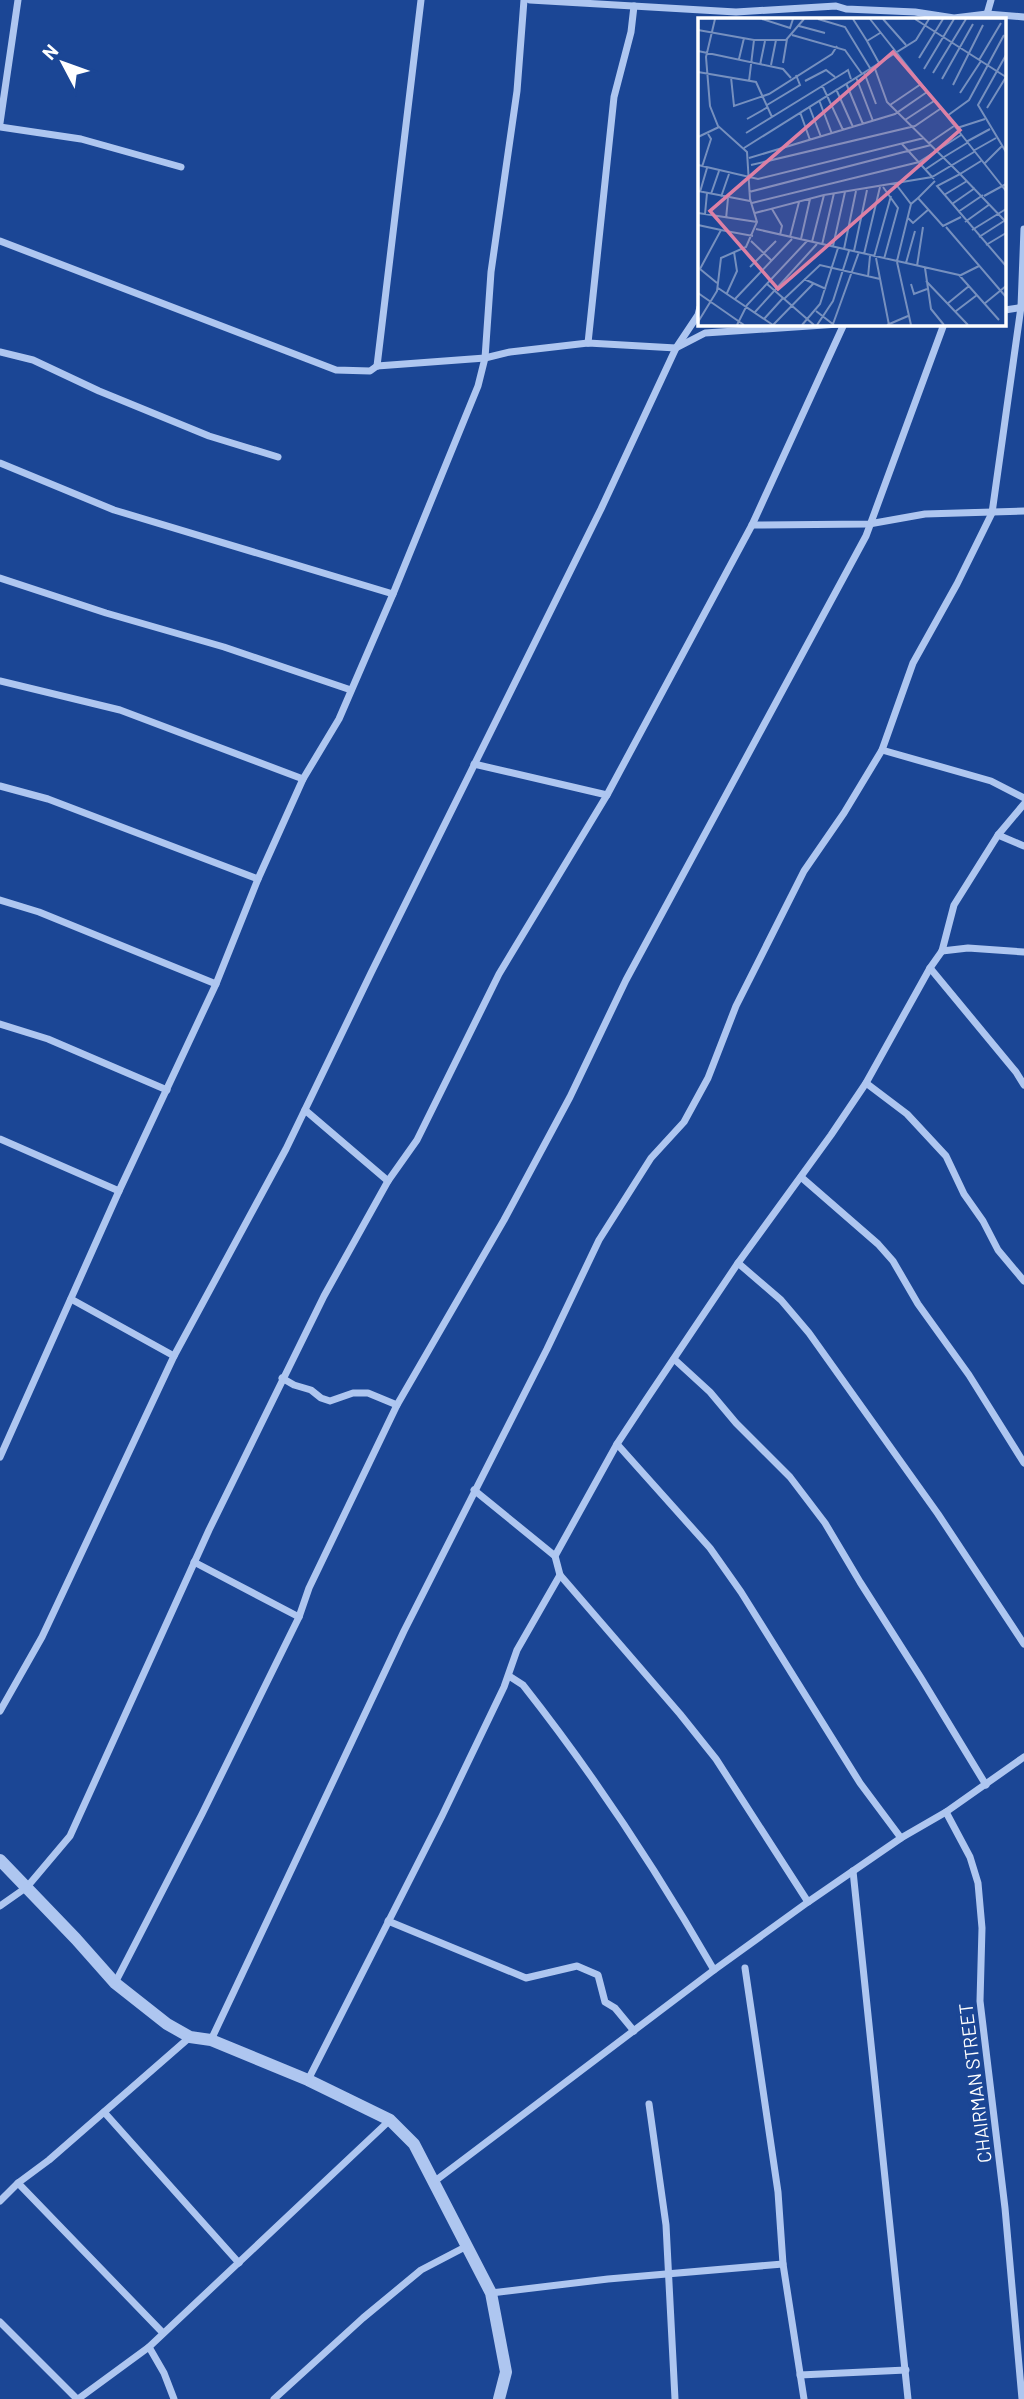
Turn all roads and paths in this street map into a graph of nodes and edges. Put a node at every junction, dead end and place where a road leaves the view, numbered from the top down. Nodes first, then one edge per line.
1 (18, 0) edge
2 (422, 0) edge
3 (524, 0) edge
4 (530, 0) edge
5 (991, 0) edge
6 (837, 3) edge
7 (634, 6) junction
8 (987, 14) junction
9 (736, 15) edge
10 (1024, 17) edge
11 (954, 18) edge
12 (0, 125) edge
13 (181, 167) dead end
14 (1024, 229) edge
15 (0, 241) edge
16 (1022, 307) edge
17 (698, 315) edge
18 (811, 326) edge
19 (840, 326) edge
20 (943, 326) edge
21 (588, 343) junction
22 (676, 348) junction
23 (0, 352) edge
24 (485, 358) junction
25 (377, 366) junction
26 (278, 457) dead end
27 (0, 463) edge
28 (1024, 511) edge
29 (992, 513) junction
30 (752, 524) junction
31 (869, 524) junction
32 (0, 578) edge
33 (393, 594) junction
34 (0, 681) edge
35 (351, 690) junction
36 (882, 750) junction
37 (474, 764) junction
38 (303, 779) junction
39 (0, 786) edge
40 (607, 795) junction
41 (1024, 798) edge
42 (1024, 804) edge
43 (998, 835) junction
44 (1024, 846) edge
45 (258, 879) junction
46 (0, 900) edge
47 (942, 951) junction
48 (1024, 952) edge
49 (930, 968) junction
50 (216, 984) junction
51 (0, 1024) edge
52 (866, 1083) junction
53 (1024, 1085) edge
54 (167, 1090) junction
55 (305, 1110) junction
56 (0, 1139) edge
57 (801, 1177) junction
58 (388, 1181) junction
59 (119, 1191) junction
60 (738, 1263) junction
61 (1024, 1281) edge
62 (71, 1299) junction
63 (174, 1356) junction
64 (674, 1359) junction
65 (282, 1378) junction
66 (397, 1405) junction
67 (617, 1444) junction
68 (0, 1457) edge
69 (1024, 1463) edge
70 (474, 1490) junction
71 (555, 1556) junction
72 (194, 1562) junction
73 (560, 1575) junction
74 (299, 1617) junction
75 (1024, 1644) edge
76 (509, 1676) junction
77 (0, 1711) edge
78 (1024, 1757) edge
79 (986, 1785) junction
80 (946, 1812) junction
81 (901, 1838) junction
82 (0, 1860) edge
83 (853, 1871) junction
84 (27, 1887) junction
85 (808, 1902) junction
86 (0, 1906) edge
87 (387, 1921) junction
88 (745, 1968) dead end
89 (714, 1970) junction
90 (115, 1983) junction
91 (634, 2031) junction
92 (190, 2037) junction
93 (211, 2040) junction
94 (308, 2080) junction
95 (649, 2104) dead end
96 (104, 2112) junction
97 (390, 2120) junction
98 (435, 2181) junction
99 (18, 2183) junction
100 (0, 2202) edge
101 (468, 2245) junction
102 (239, 2263) junction
103 (783, 2264) junction
104 (670, 2274) junction
105 (491, 2293) junction
106 (0, 2322) edge
107 (163, 2333) junction
108 (149, 2347) junction
109 (906, 2370) junction
110 (800, 2375) junction
111 (77, 2399) edge
112 (174, 2399) edge
113 (274, 2399) edge
114 (499, 2399) edge
115 (675, 2399) edge
116 (804, 2399) edge
117 (908, 2399) edge
118 (1022, 2399) edge

1 - 12 street
2 - 25 street
3 - 24 street
4 - 7 street
5 - 8 street
6 - 9 street
6 - 11 street
7 - 9 street
7 - 21 street
8 - 10 street
8 - 11 street
12 - 13 street
14 - 16 street
15 - 25 street
16 - 29 street
17 - 22 street
18 - 22 street
19 - 30 street
20 - 31 street
21 - 22 street
21 - 24 street
22 - 37 street
23 - 26 street
24 - 25 street
24 - 33 street
27 - 33 street
28 - 29 street
29 - 31 street
29 - 36 street
30 - 31 street
30 - 40 street
31 - 66 street
32 - 35 street
33 - 35 street
34 - 38 street
35 - 38 street
36 - 41 street
36 - 70 street
37 - 40 street
37 - 55 street
38 - 45 street
39 - 45 street
40 - 58 street
42 - 43 street
43 - 44 street
43 - 47 street
45 - 50 street
46 - 50 street
47 - 48 street
47 - 49 street
49 - 52 street
49 - 53 street
50 - 54 street
51 - 54 street
52 - 57 street
52 - 61 street
54 - 59 street
55 - 58 street
55 - 63 street
56 - 59 street
57 - 60 street
57 - 69 street
58 - 65 street
59 - 62 street
60 - 64 street
60 - 75 street
62 - 63 street
62 - 68 street
63 - 77 street
64 - 67 street
64 - 79 street
65 - 66 street
65 - 72 street
66 - 74 street
67 - 71 street
67 - 81 street
70 - 71 street
70 - 93 street
71 - 73 street
72 - 74 street
72 - 84 street
73 - 76 street
73 - 85 street
74 - 90 street
76 - 87 street
76 - 89 street
78 - 79 street
79 - 80 street
80 - 81 street
80 - 118 street, CHAIRMAN STREET
81 - 83 street
82 - 84 street
83 - 85 street
83 - 109 street
84 - 86 street
84 - 90 street
85 - 89 street
87 - 91 street
87 - 94 street
88 - 103 street
89 - 91 street
90 - 92 street
91 - 98 street
92 - 93 street
92 - 96 street
93 - 94 street
94 - 97 street
95 - 104 street
96 - 99 street
96 - 102 street
97 - 98 street
97 - 102 street
98 - 101 street
99 - 100 street
99 - 107 street
101 - 105 street
101 - 113 street
102 - 107 street
103 - 104 street
103 - 110 street
104 - 105 street
104 - 115 street
105 - 114 street
106 - 111 street
107 - 108 street
108 - 111 street
108 - 112 street
109 - 110 street
109 - 117 street
110 - 116 street

